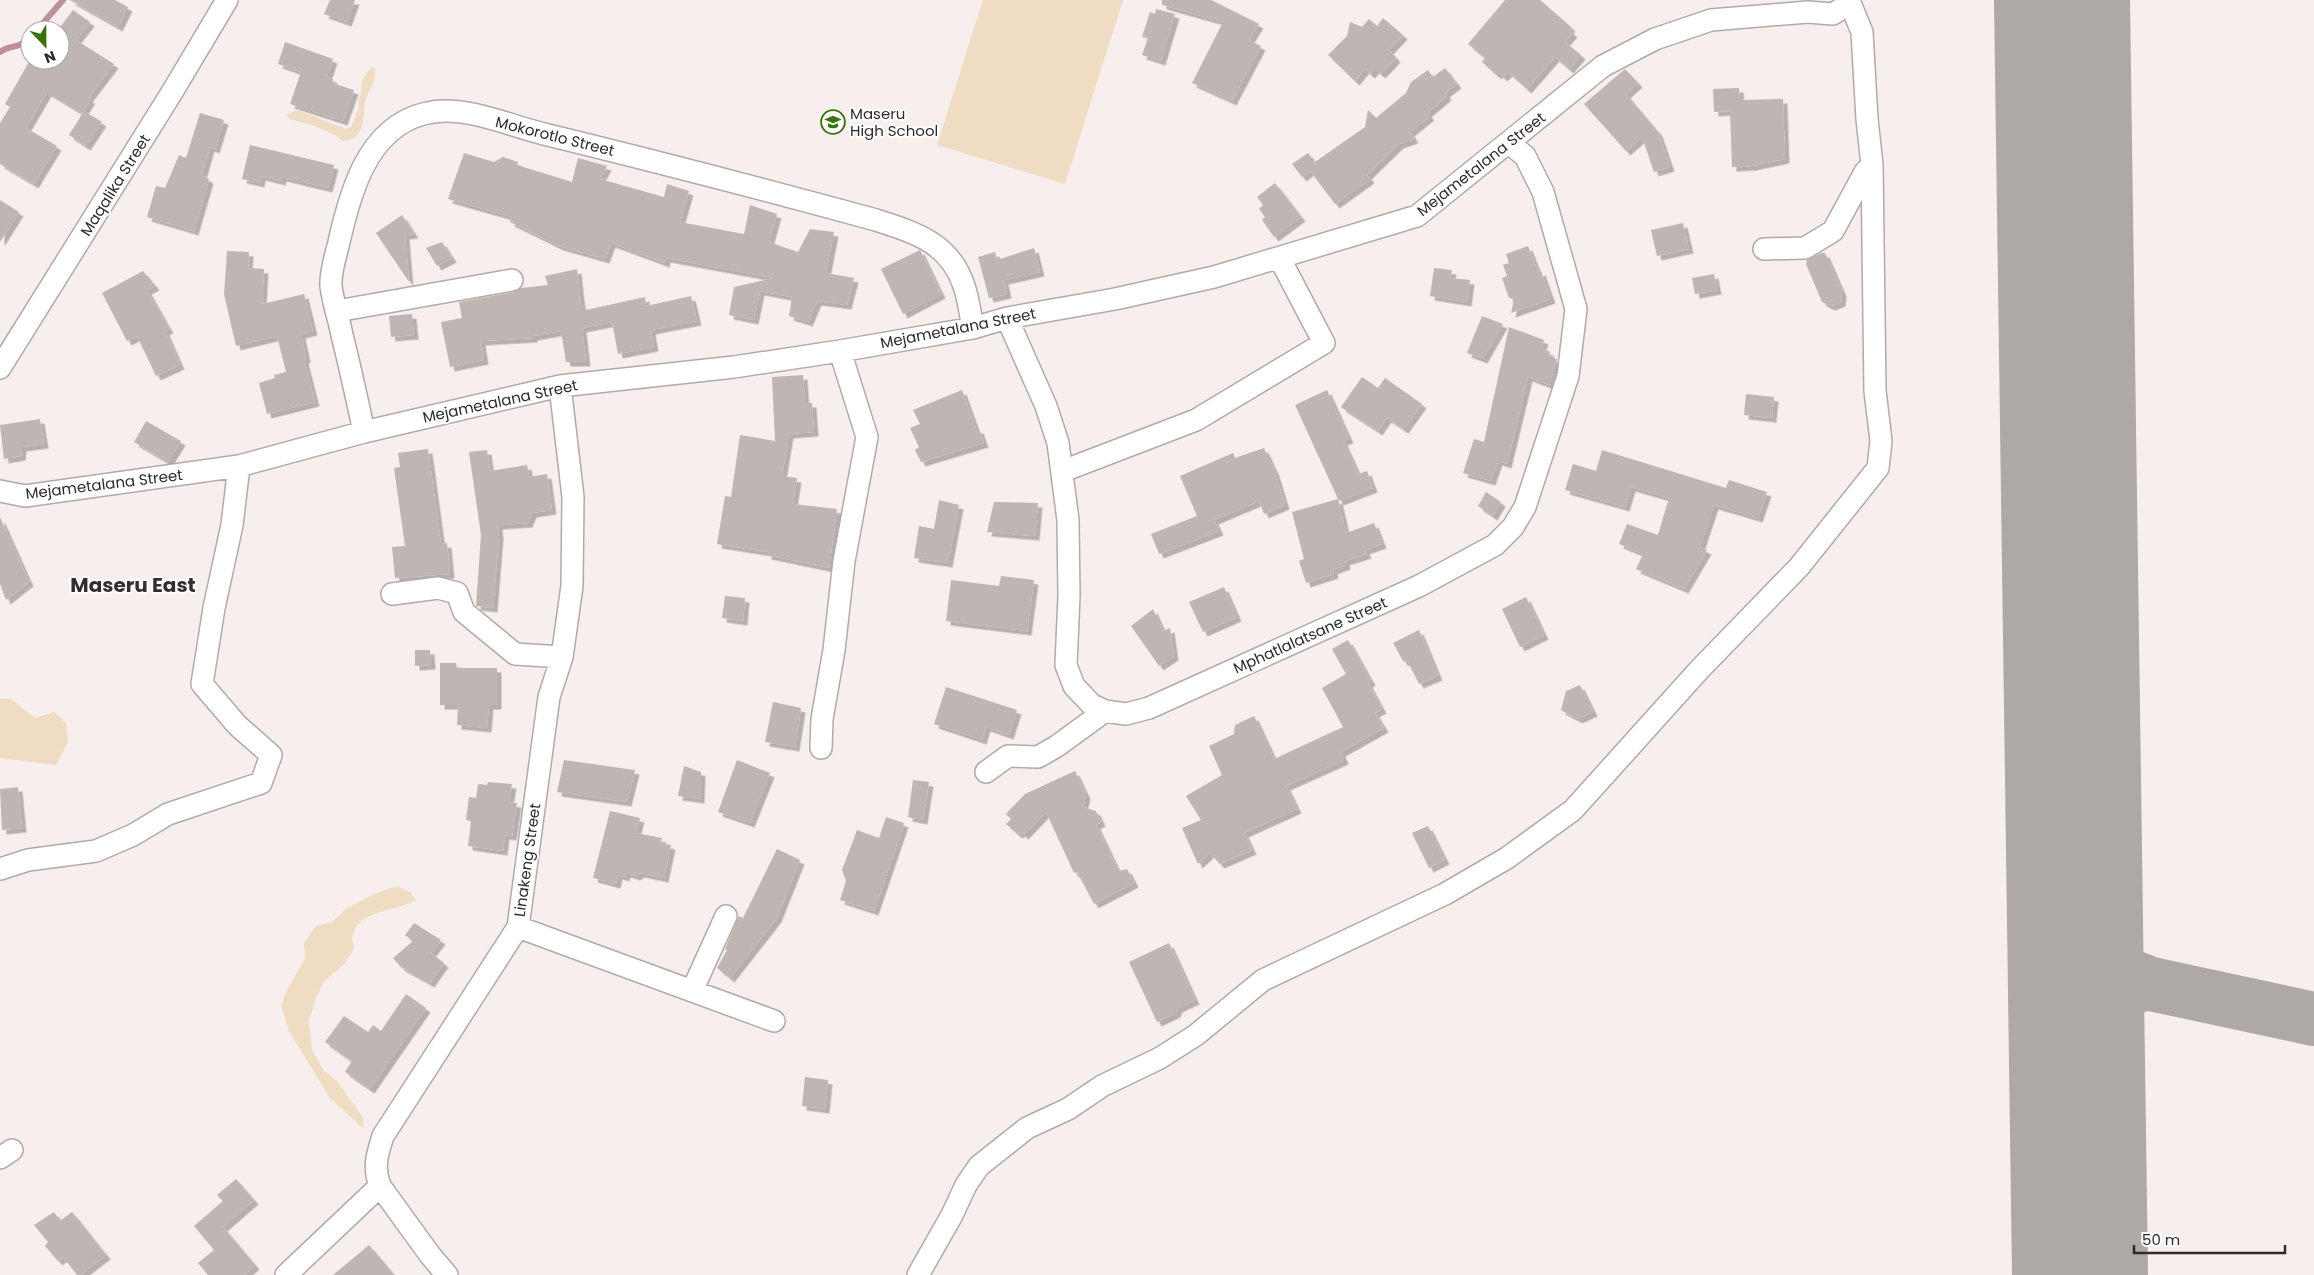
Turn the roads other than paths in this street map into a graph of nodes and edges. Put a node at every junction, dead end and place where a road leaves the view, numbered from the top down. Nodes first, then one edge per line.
1 (227, 0) edge
2 (1850, 2) edge
3 (1508, 143) junction
4 (1872, 165) junction
5 (1764, 249) dead end
6 (1280, 259) junction
7 (512, 280) dead end
8 (337, 311) junction
9 (1007, 318) junction
10 (973, 328) junction
11 (840, 351) junction
12 (0, 368) edge
13 (560, 386) junction
14 (364, 432) junction
15 (239, 466) junction
16 (1062, 471) junction
17 (0, 491) edge
18 (392, 594) dead end
19 (562, 657) junction
20 (1106, 711) junction
21 (821, 748) dead end
22 (986, 772) dead end
23 (0, 869) edge
24 (726, 916) dead end
25 (518, 926) junction
26 (692, 991) junction
27 (774, 1021) dead end
28 (380, 1186) junction
29 (286, 1275) edge
30 (447, 1275) edge
31 (918, 1275) edge

1 - 12 street, Maqalika Street
2 - 3 street, Mejametalana Street
2 - 4 street
3 - 6 street, Mejametalana Street
3 - 20 street, Mphatlalatsane Street
4 - 5 street
4 - 31 street
6 - 9 street, Mejametalana Street
6 - 16 street
7 - 8 street
8 - 10 street, Mokorotlo Street
8 - 14 street, Mokorotlo Street
9 - 10 street, Mejametalana Street
9 - 16 street, Mphatlalatsane Street
10 - 11 street, Mejametalana Street
11 - 13 street, Mejametalana Street
11 - 21 street
13 - 14 street, Mejametalana Street
13 - 19 street, Linakeng Street
14 - 15 street, Mejametalana Street
15 - 17 street, Mejametalana Street
15 - 23 street
16 - 20 street, Mphatlalatsane Street
18 - 19 street
19 - 25 street, Linakeng Street
20 - 22 street
24 - 26 street
25 - 26 street
25 - 28 street, Linakeng Street
26 - 27 street
28 - 29 street
28 - 30 street, Linakeng Street

